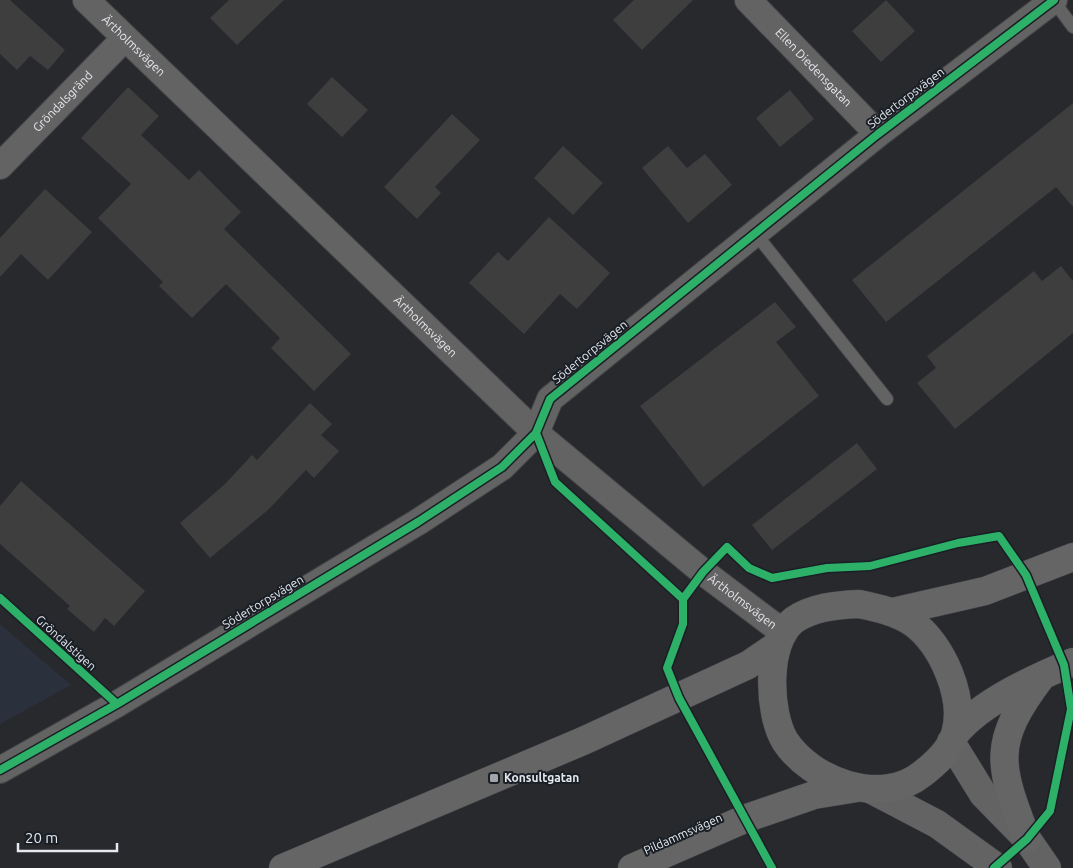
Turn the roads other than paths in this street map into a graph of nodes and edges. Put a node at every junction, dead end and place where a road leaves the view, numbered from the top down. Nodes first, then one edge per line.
1 (86, 0) edge
2 (748, 0) edge
3 (1054, 0) edge
4 (1073, 27) edge
5 (125, 38) junction
6 (878, 134) junction
7 (0, 166) edge
8 (755, 233) junction
9 (887, 400) dead end
10 (536, 433) junction
11 (1073, 557) edge
12 (892, 612) junction
13 (780, 639) junction
14 (1073, 662) edge
15 (1042, 676) junction
16 (953, 738) junction
17 (0, 770) edge
18 (865, 789) junction
19 (1027, 839) junction
20 (283, 868) edge
21 (632, 868) edge
22 (998, 868) edge
23 (1047, 868) edge

1 - 5 street, Ärtholmsvägen
2 - 6 street, Ellen Diedensgatan
3 - 4 lane
3 - 6 street, Södertorpsvägen
5 - 7 street, Gröndalsgränd
5 - 10 street, Ärtholmsvägen
6 - 8 street, Södertorpsvägen
8 - 9 lane
8 - 10 street, Södertorpsvägen
10 - 13 street, Ärtholmsvägen
10 - 17 street, Södertorpsvägen
11 - 12 main road
12 - 13 main road, Ärtholmsvägen
12 - 16 main road, Ärtholmsvägen
13 - 18 main road, Ärtholmsvägen
13 - 20 main road
14 - 15 main road
15 - 16 main road
15 - 19 main road
16 - 18 main road
16 - 19 street
18 - 21 main road, Pildammsvägen
18 - 22 street, Ärtholmsvägen
19 - 23 street

